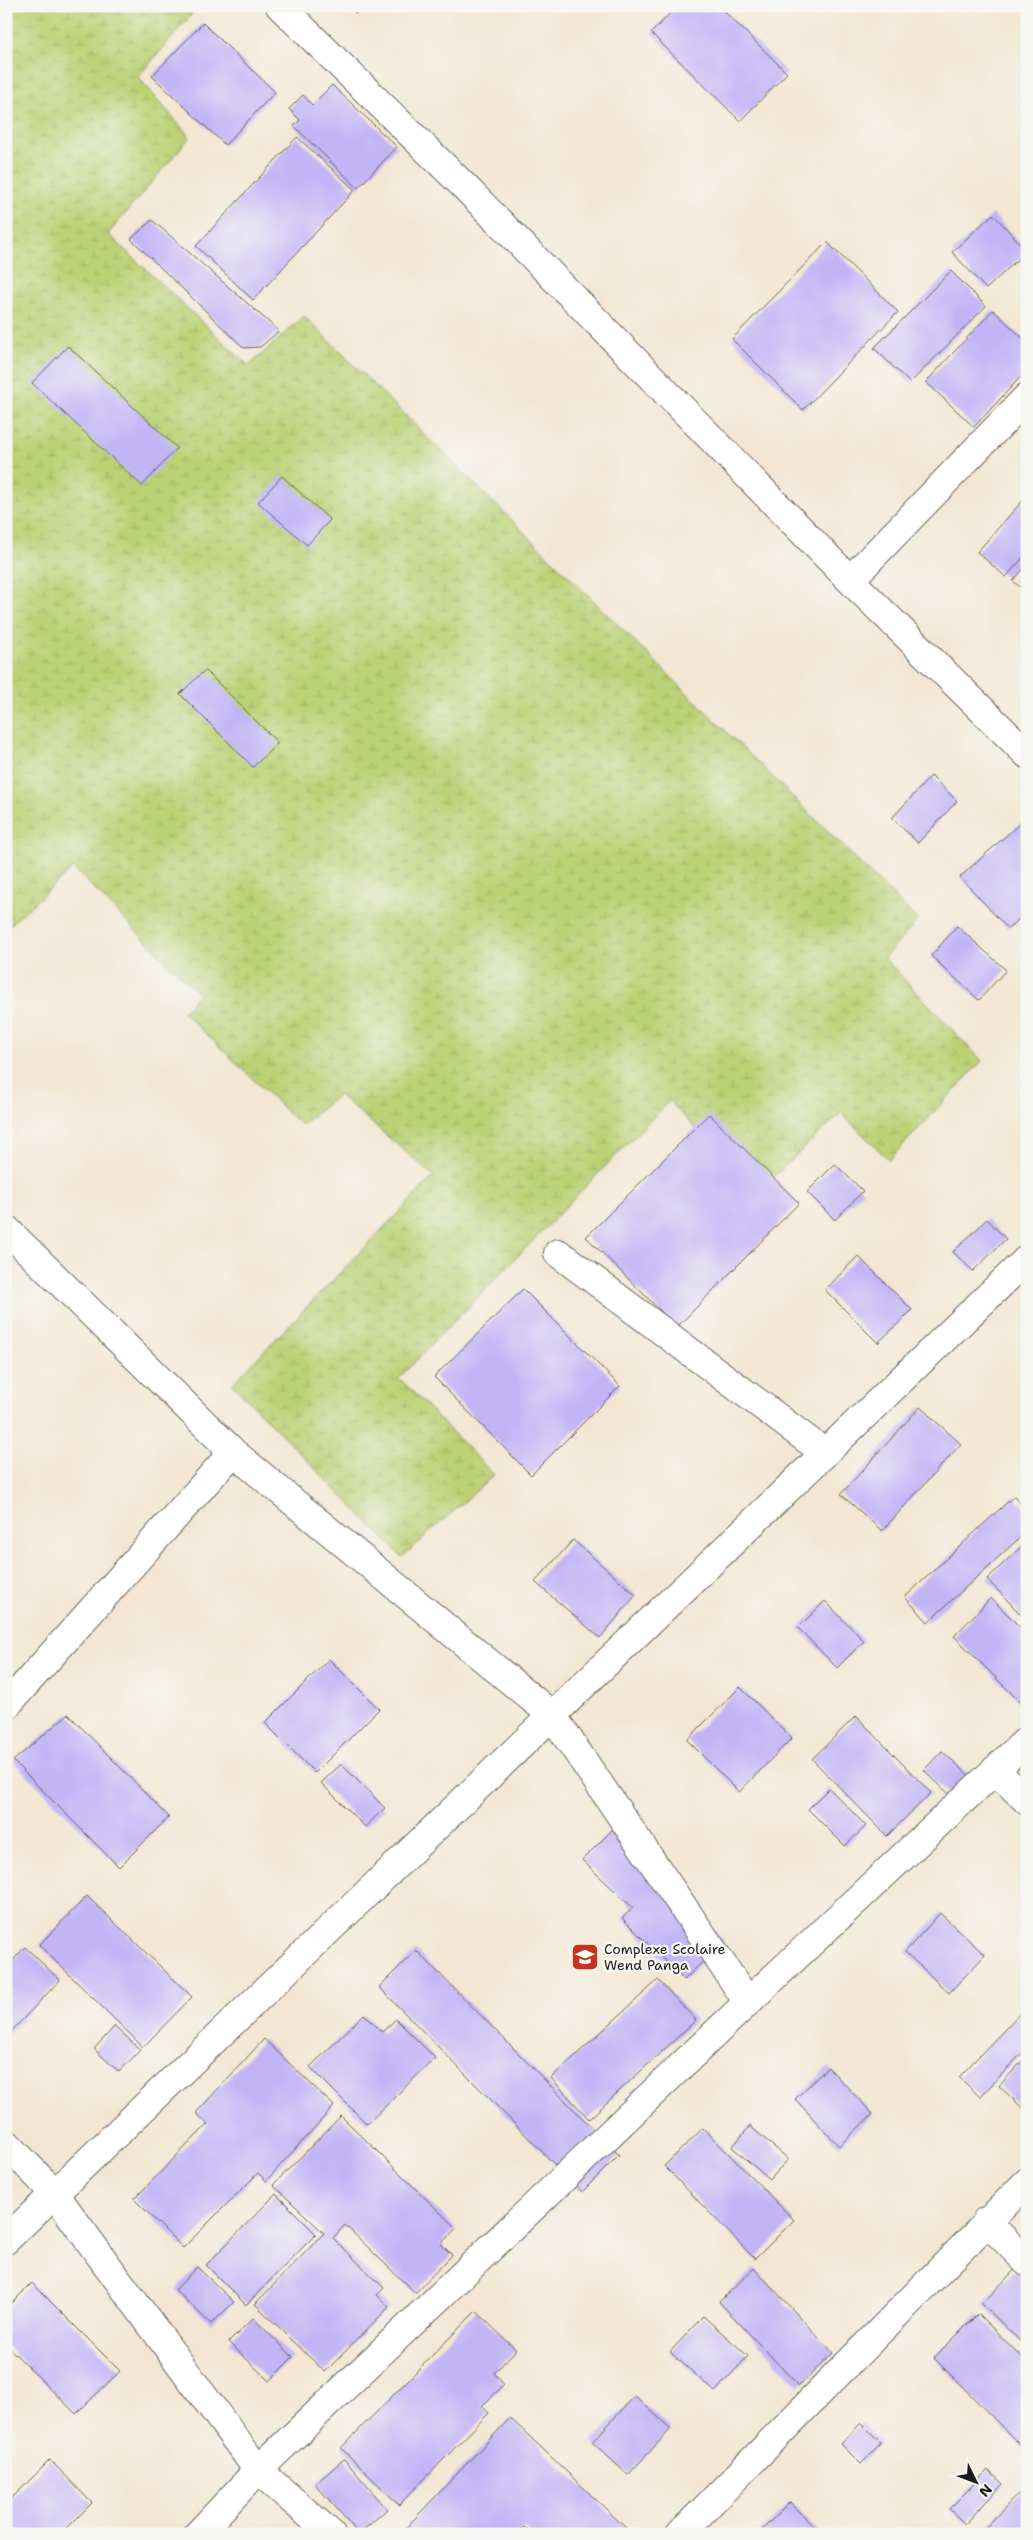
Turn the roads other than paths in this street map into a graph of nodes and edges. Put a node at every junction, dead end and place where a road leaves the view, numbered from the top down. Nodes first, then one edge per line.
1 (280, 6) edge
2 (1027, 397) edge
3 (850, 580) junction
4 (1027, 754) edge
5 (6, 1229) edge
6 (558, 1252) dead end
7 (1027, 1259) edge
8 (233, 1452) junction
9 (825, 1453) junction
10 (6, 1706) edge
11 (552, 1715) junction
12 (1027, 1740) edge
13 (996, 1770) junction
14 (1027, 1801) edge
15 (748, 2002) junction
16 (6, 2143) edge
17 (1027, 2182) edge
18 (54, 2194) junction
19 (986, 2221) junction
20 (6, 2240) edge
21 (1027, 2262) edge
22 (258, 2470) junction
23 (198, 2534) edge
24 (331, 2534) edge
25 (680, 2534) edge

1 - 3 street
2 - 3 street
3 - 4 street
5 - 8 street
6 - 9 street
7 - 9 street
8 - 10 street
8 - 11 street
9 - 11 street
11 - 15 street
11 - 18 street
12 - 13 street
13 - 14 street
13 - 15 street
15 - 22 street
16 - 18 street
17 - 19 street
18 - 20 street
18 - 22 street
19 - 21 street
19 - 25 street
22 - 23 street
22 - 24 street

